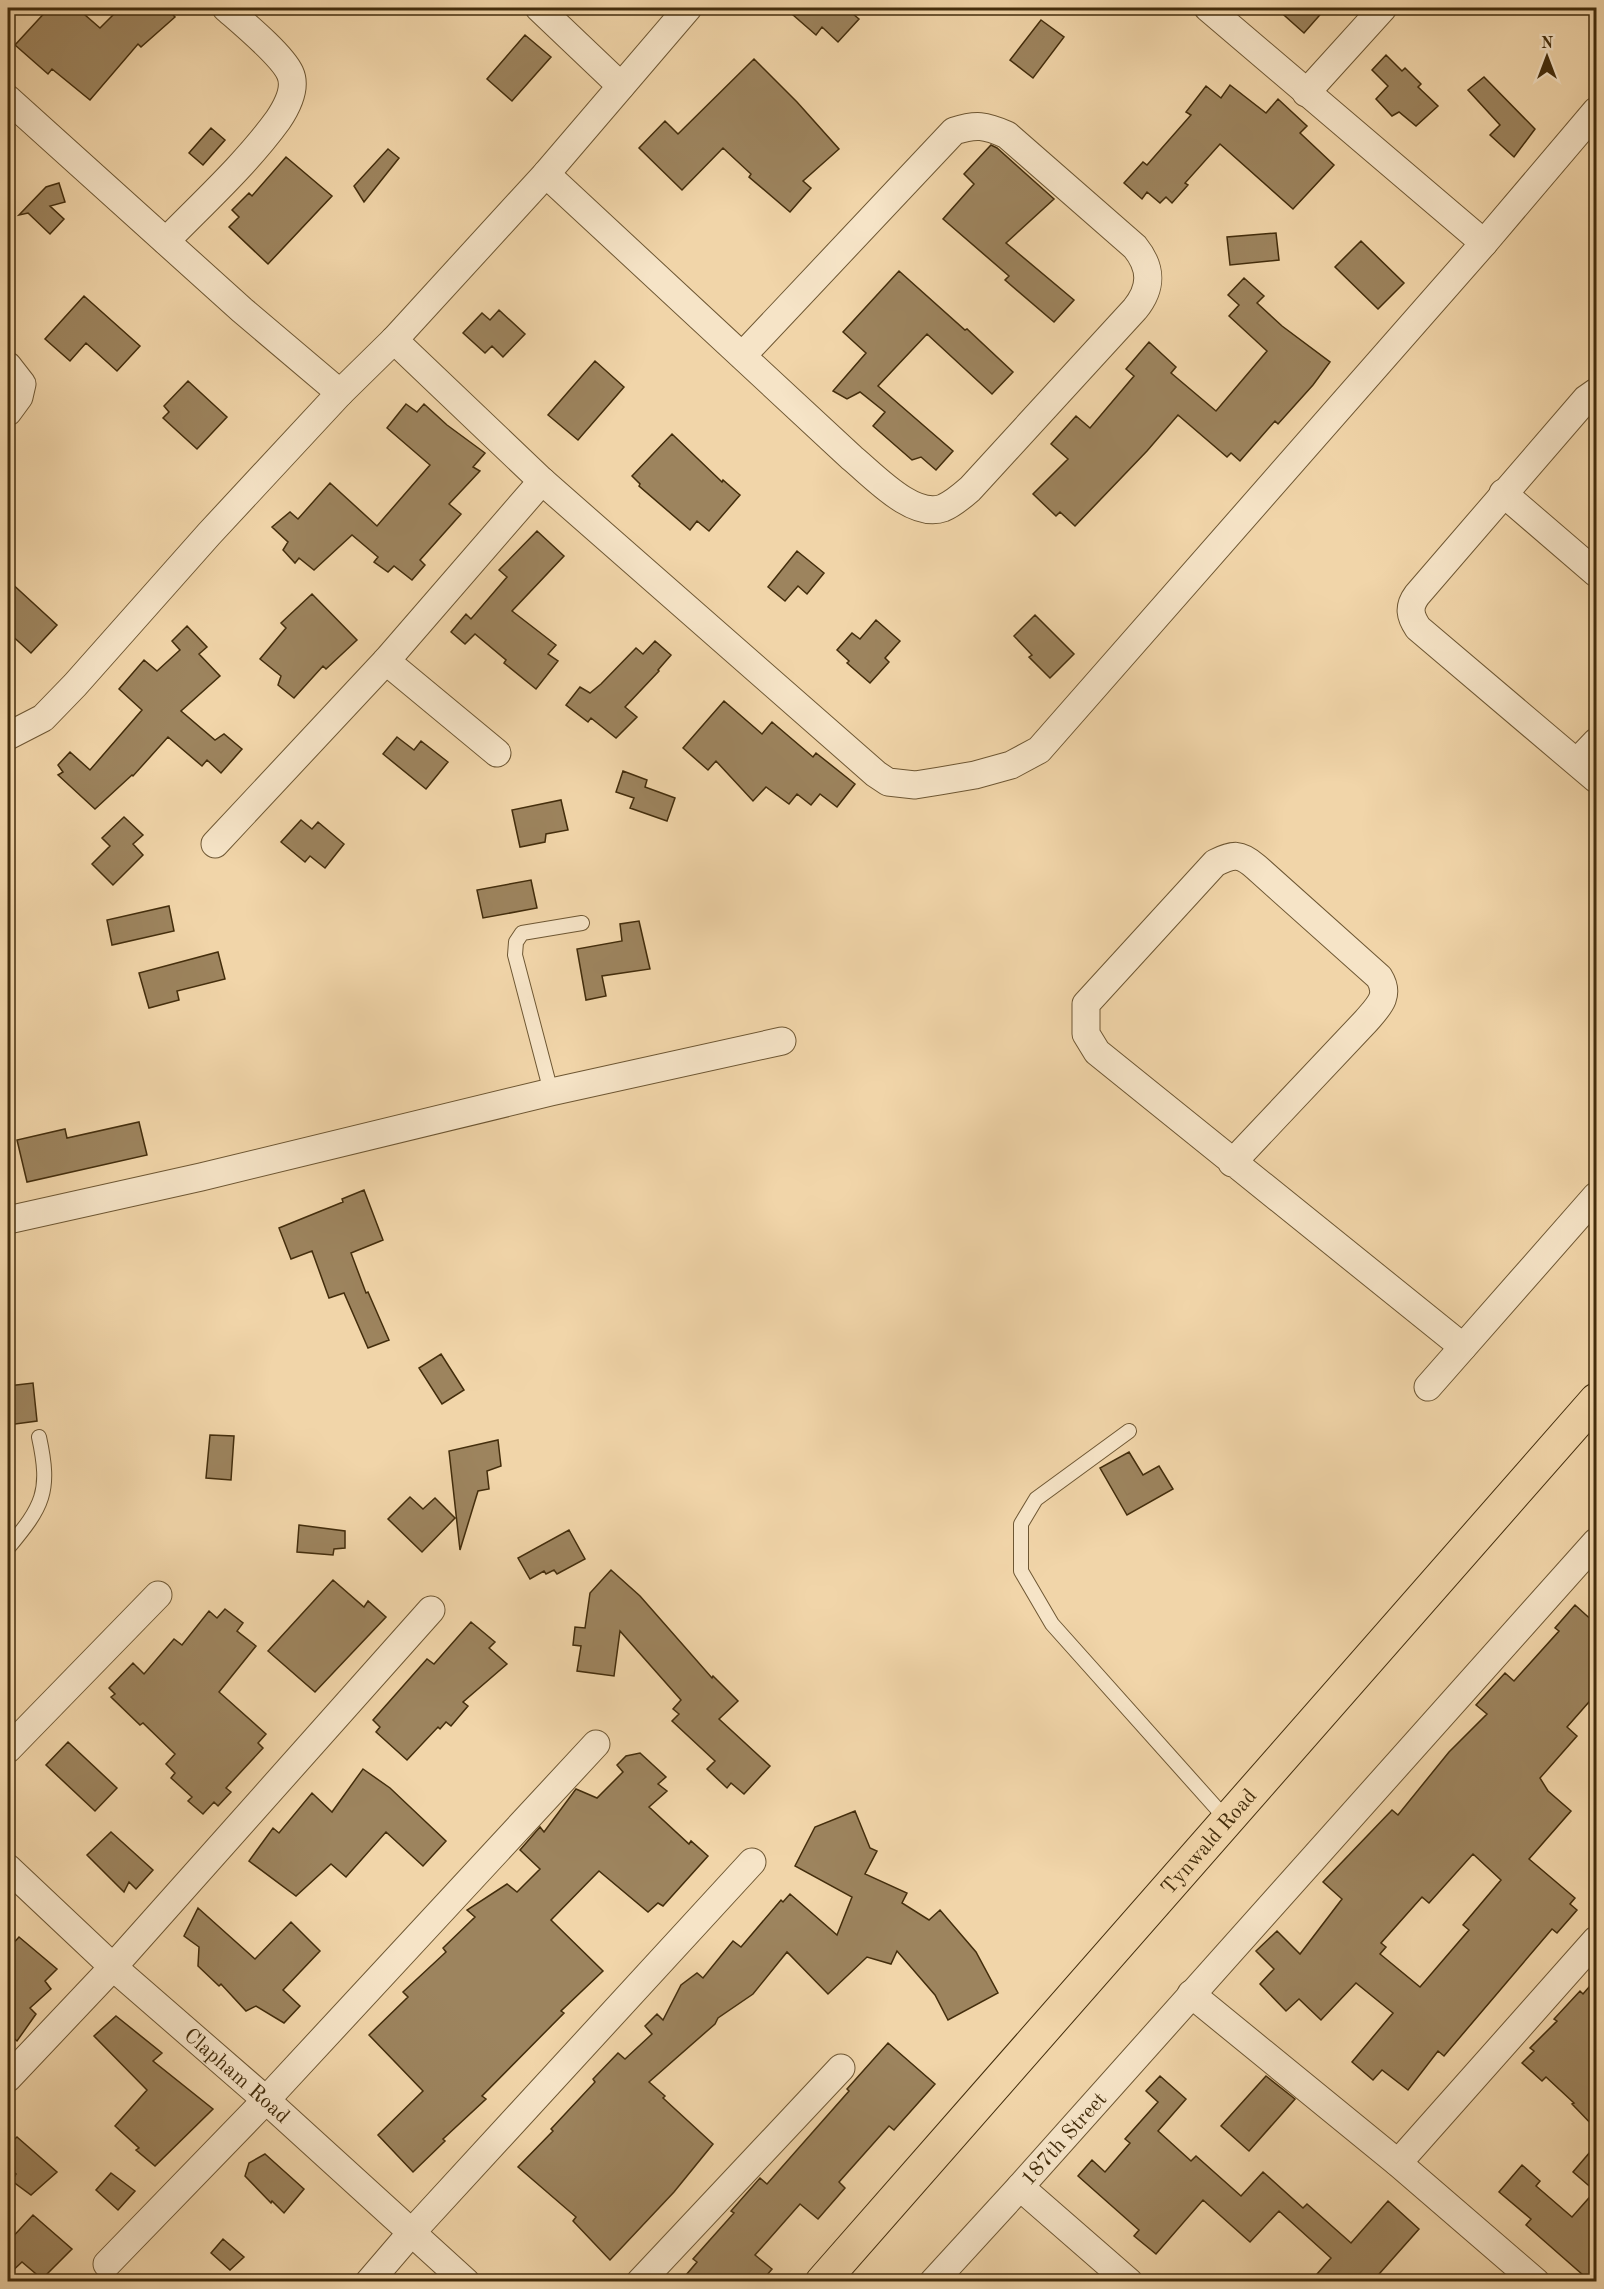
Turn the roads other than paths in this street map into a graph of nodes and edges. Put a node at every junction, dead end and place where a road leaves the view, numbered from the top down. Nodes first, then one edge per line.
1 (226, 8) edge
2 (538, 8) edge
3 (688, 8) edge
4 (1208, 8) edge
5 (1383, 8) edge
6 (621, 86) junction
7 (1305, 93) junction
8 (8, 99) edge
9 (1596, 111) edge
10 (546, 174) junction
11 (166, 242) junction
12 (1484, 243) junction
13 (394, 340) junction
14 (741, 356) junction
15 (8, 366) edge
16 (1596, 392) edge
17 (340, 393) junction
18 (8, 412) edge
19 (542, 481) junction
20 (1503, 492) junction
21 (1596, 573) edge
22 (387, 661) junction
23 (8, 736) edge
24 (1596, 742) edge
25 (497, 753) dead end
26 (1587, 771) edge
27 (215, 844) dead end
28 (582, 922) dead end
29 (782, 1041) dead end
30 (551, 1092) junction
31 (1232, 1162) junction
32 (1596, 1196) edge
33 (8, 1216) edge
34 (1462, 1347) junction
35 (1428, 1387) dead end
36 (1596, 1400) edge
37 (1129, 1431) dead end
38 (39, 1437) dead end
39 (1596, 1542) edge
40 (8, 1548) edge
41 (158, 1595) dead end
42 (431, 1610) dead end
43 (596, 1744) dead end
44 (8, 1749) edge
45 (1228, 1821) junction
46 (752, 1862) dead end
47 (8, 1869) edge
48 (1596, 1940) edge
49 (113, 1967) junction
50 (1191, 1994) junction
51 (841, 2068) dead end
52 (8, 2078) edge
53 (266, 2100) junction
54 (1398, 2163) junction
55 (1020, 2187) junction
56 (411, 2233) junction
57 (107, 2264) dead end
58 (369, 2282) edge
59 (466, 2282) edge
60 (640, 2282) edge
61 (822, 2282) edge
62 (933, 2282) edge
63 (1129, 2282) edge
64 (1536, 2282) edge

1 - 11 street
2 - 6 street
3 - 6 street
4 - 7 street
5 - 7 street
6 - 10 street
7 - 12 street
8 - 11 street
9 - 12 street
10 - 13 street
10 - 14 street
11 - 17 street
12 - 19 street
13 - 17 street
13 - 19 street
14 - 14 street
15 - 18 street
16 - 20 street
17 - 23 street
19 - 22 street
20 - 21 street
20 - 26 street
22 - 25 street
22 - 27 street
24 - 26 street
28 - 30 lane
29 - 30 street
30 - 33 street
31 - 31 street
31 - 34 street
32 - 34 street
34 - 35 street
36 - 45 main road, Tynwald Road
37 - 45 lane
38 - 40 lane
39 - 50 street, 187th Street
41 - 44 street
42 - 49 street
43 - 53 street
45 - 61 main road, Tynwald Road
46 - 56 street
47 - 49 street, Clapham Road
48 - 54 street
49 - 52 street
49 - 53 street, Clapham Road
50 - 54 street
50 - 55 street, 187th Street
51 - 60 street
53 - 56 street, Clapham Road
53 - 57 street
54 - 64 street
55 - 62 street, 187th Street
55 - 63 street
56 - 58 street
56 - 59 street, Clapham Road

